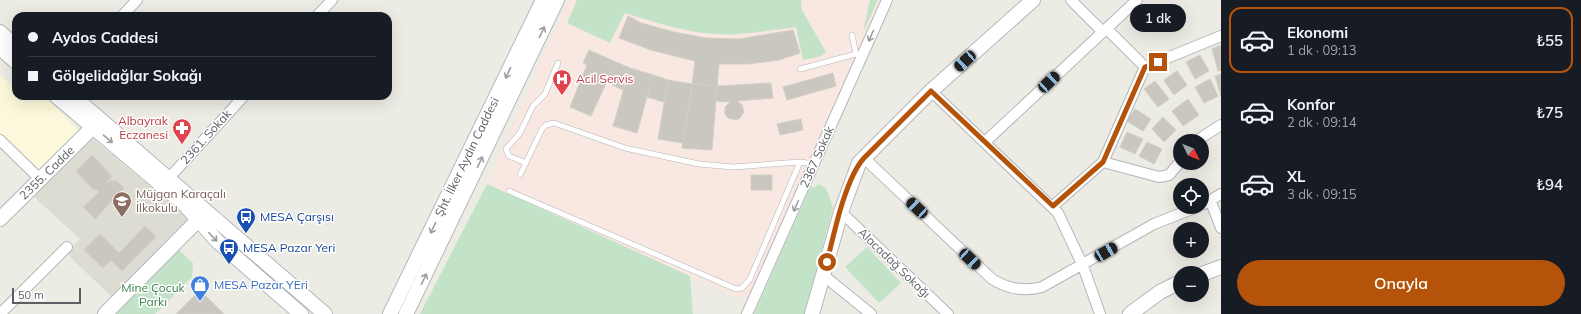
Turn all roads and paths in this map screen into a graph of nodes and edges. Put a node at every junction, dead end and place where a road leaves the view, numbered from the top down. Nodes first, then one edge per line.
1 (137, 0) edge
2 (332, 0) edge
3 (543, 0) edge
4 (557, 0) edge
5 (887, 0) edge
6 (1033, 0) edge
7 (1071, 0) edge
8 (1137, 0) edge
9 (126, 12) edge
10 (321, 12) edge
11 (1105, 31) junction
12 (0, 32) edge
13 (852, 35) dead end
14 (1221, 36) edge
15 (12, 43) edge
16 (0, 48) edge
17 (525, 51) junction
18 (859, 54) junction
19 (12, 58) edge
20 (558, 64) dead end
21 (1145, 67) junction
22 (800, 69) dead end
23 (931, 91) junction
24 (61, 100) edge
25 (78, 100) edge
26 (240, 100) edge
27 (1221, 125) edge
28 (93, 127) junction
29 (1207, 134) edge
30 (0, 140) edge
31 (985, 142) junction
32 (864, 158) junction
33 (800, 162) junction
34 (1103, 162) junction
35 (526, 163) junction
36 (814, 164) junction
37 (1173, 170) edge
38 (520, 175) dead end
39 (169, 178) junction
40 (40, 180) junction
41 (509, 191) dead end
42 (1221, 194) edge
43 (1209, 201) edge
44 (1053, 206) junction
45 (1209, 208) edge
46 (840, 212) junction
47 (1180, 214) edge
48 (0, 219) edge
49 (199, 219) junction
50 (1221, 228) edge
51 (67, 247) dead end
52 (1082, 266) junction
53 (1221, 267) edge
54 (1209, 271) edge
55 (823, 275) junction
56 (1173, 286) edge
57 (308, 298) junction
58 (297, 313) edge
59 (390, 313) edge
60 (0, 314) edge
61 (105, 314) edge
62 (325, 314) edge
63 (406, 314) edge
64 (748, 314) edge
65 (812, 314) edge
66 (871, 314) edge
67 (948, 314) edge
68 (1100, 314) edge
69 (1130, 314) edge

1 - 9 street
2 - 10 street
3 - 17 main road, Şht. İlker Aydın Caddesi
17 -> 4 main road, Şht. İlker Aydın Caddesi
5 -> 18 street, 2367 Sokak
6 - 23 main road
7 - 11 street
8 - 11 street
11 - 21 street
11 - 31 street
12 - 15 main road
13 - 18 lane
14 - 21 street
16 - 19 main road
17 -> 59 main road, Şht. İlker Aydın Caddesi
63 -> 17 main road, Şht. İlker Aydın Caddesi
18 - 22 lane
18 - 36 street, 2367 Sokak
20 - 35 lane
21 - 34 street
23 - 31 street
23 - 32 main road
24 - 28 main road
25 - 39 main road
26 - 39 street, 2361. Sokak
27 - 29 street
28 - 40 main road, 2355. Cadde
28 -> 49 main road
30 - 40 street
31 - 44 street
32 - 46 main road
32 - 52 street
33 - 35 lane
33 - 36 lane
33 - 41 lane
34 - 37 street
34 - 44 street
35 - 38 lane
36 -> 64 street, 2367 Sokak
39 - 57 main road
40 - 48 main road, 2355. Cadde
42 - 43 street
44 - 52 street
45 - 50 street
46 - 55 main road
46 - 67 street, Alacadağ Sokağı
47 - 52 street
49 -> 58 main road
49 - 61 main road
51 - 60 street
52 - 68 street
53 - 54 main road
55 - 65 main road
55 - 66 street
56 - 69 main road
57 - 58 main road
57 - 62 main road

